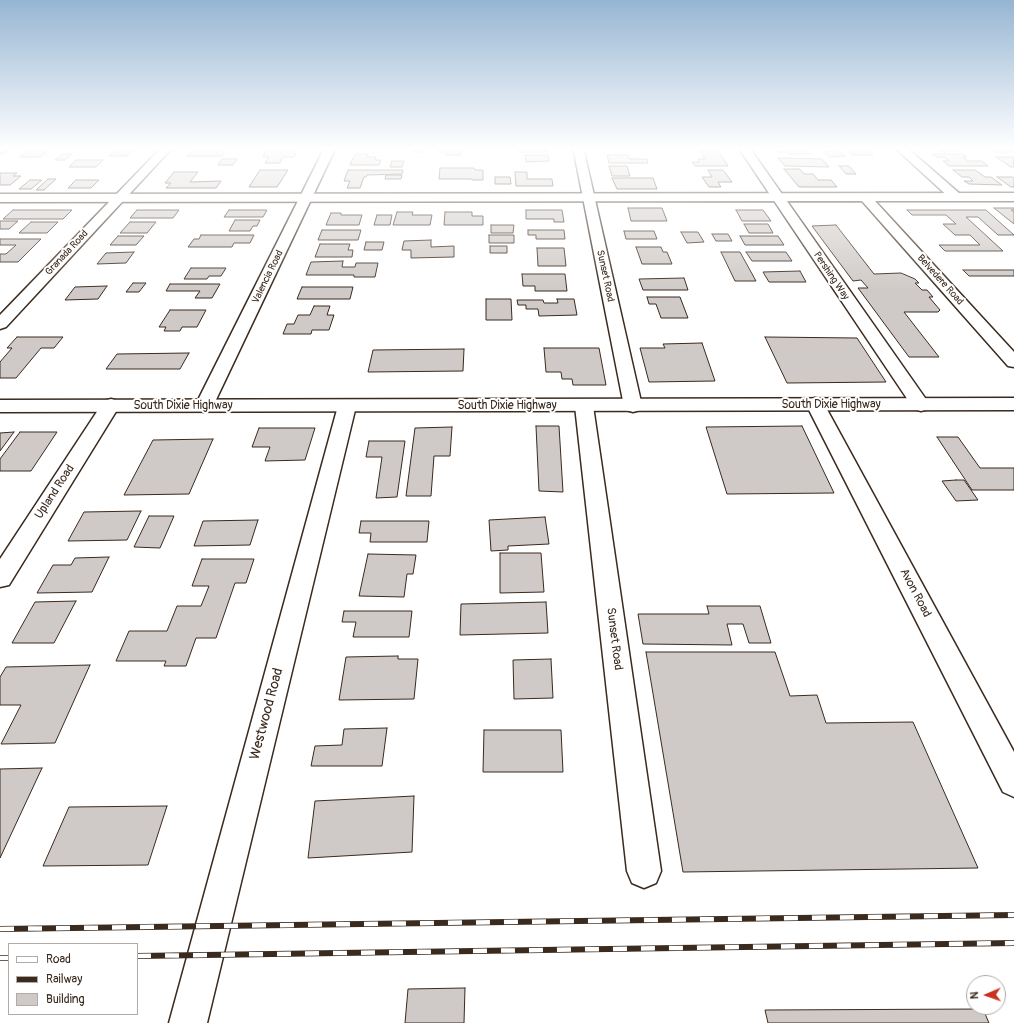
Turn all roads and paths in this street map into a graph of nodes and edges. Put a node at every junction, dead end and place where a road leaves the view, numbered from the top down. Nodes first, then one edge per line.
1 (122, 195) edge
2 (308, 195) edge
3 (587, 195) edge
4 (776, 195) edge
5 (953, 195) edge
6 (956, 197) junction
7 (1014, 197) edge
8 (0, 198) edge
9 (119, 198) junction
10 (306, 198) junction
11 (588, 198) junction
12 (778, 198) junction
13 (866, 198) junction
14 (0, 324) edge
15 (1014, 362) edge
16 (815, 404) junction
17 (1014, 404) edge
18 (111, 405) junction
19 (920, 405) junction
20 (0, 406) edge
21 (204, 406) junction
22 (346, 406) junction
23 (584, 406) junction
24 (633, 406) junction
25 (0, 578) edge
26 (1014, 782) edge
27 (644, 871) dead end
28 (188, 1023) edge

1 - 9 street, Granada Road
2 - 10 street, Valencia Road
3 - 11 street, Sunset Road
4 - 12 street, Pershing Way
5 - 6 street
6 - 7 street
6 - 13 street
8 - 9 street
9 - 10 street
9 - 14 street, Granada Road
10 - 11 street
10 - 21 street, Valencia Road
11 - 12 street
11 - 24 street, Sunset Road
12 - 13 street
12 - 19 street, Pershing Way
13 - 15 street, Belvedere Road
16 - 19 street, South Dixie Highway
16 - 24 street, South Dixie Highway
16 - 26 street, Avon Road
17 - 19 street, South Dixie Highway
18 - 20 street, South Dixie Highway
18 - 21 street, South Dixie Highway
18 - 25 street, Upland Road
21 - 22 street, South Dixie Highway
22 - 23 street, South Dixie Highway
22 - 28 street, Westwood Road
23 - 24 street, South Dixie Highway
23 - 27 street, Sunset Road

